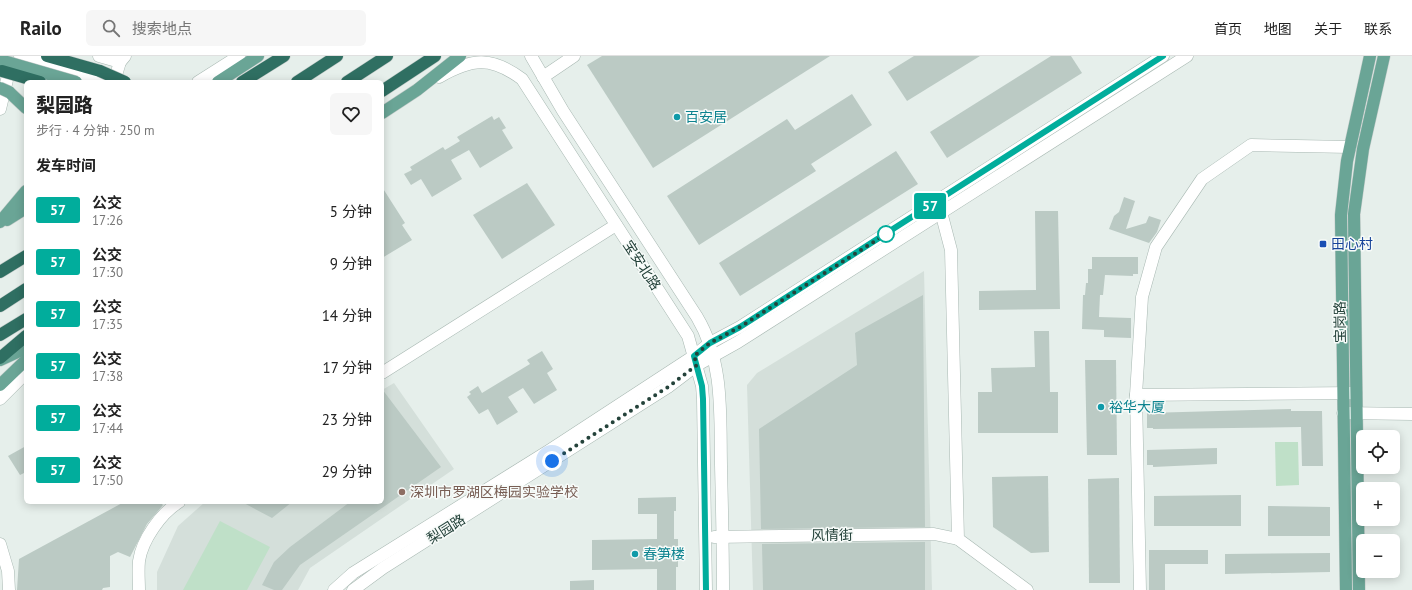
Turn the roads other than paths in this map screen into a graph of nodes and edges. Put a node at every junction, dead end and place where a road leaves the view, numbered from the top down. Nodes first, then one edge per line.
1 (13, 56) edge
2 (20, 56) edge
3 (47, 56) edge
4 (99, 56) edge
5 (239, 56) edge
6 (258, 56) edge
7 (284, 56) edge
8 (337, 56) edge
9 (387, 56) edge
10 (426, 56) edge
11 (435, 56) edge
12 (460, 56) edge
13 (531, 56) edge
14 (574, 56) edge
15 (1163, 56) edge
16 (1187, 56) edge
17 (1370, 56) edge
18 (1384, 56) edge
19 (123, 59) edge
20 (0, 68) edge
21 (543, 76) junction
22 (400, 78) junction
23 (34, 80) edge
24 (65, 80) edge
25 (103, 80) edge
26 (115, 80) edge
27 (120, 80) edge
28 (201, 80) edge
29 (221, 80) edge
30 (245, 80) edge
31 (300, 80) edge
32 (350, 80) edge
33 (4, 90) edge
34 (384, 90) edge
35 (417, 90) junction
36 (24, 106) edge
37 (393, 106) junction
38 (0, 109) edge
39 (384, 112) edge
40 (384, 115) edge
41 (1350, 146) junction
42 (24, 194) edge
43 (938, 207) junction
44 (24, 209) edge
45 (0, 224) edge
46 (616, 225) junction
47 (24, 257) edge
48 (0, 272) edge
49 (24, 290) edge
50 (0, 306) edge
51 (24, 320) edge
52 (0, 335) edge
53 (24, 338) edge
54 (24, 349) edge
55 (712, 349) junction
56 (0, 359) edge
57 (696, 361) junction
58 (24, 362) edge
59 (384, 372) edge
60 (24, 375) edge
61 (0, 385) edge
62 (1356, 393) junction
63 (1343, 394) junction
64 (1136, 395) junction
65 (0, 399) edge
66 (1343, 413) junction
67 (1356, 413) junction
68 (1412, 414) edge
69 (176, 504) edge
70 (722, 537) junction
71 (705, 538) junction
72 (958, 539) junction
73 (0, 544) edge
74 (9, 590) edge
75 (139, 590) edge
76 (334, 590) edge
77 (353, 590) edge
78 (706, 590) edge
79 (723, 590) edge
80 (1027, 590) edge
81 (1140, 590) edge
82 (1346, 590) edge
83 (1360, 590) edge

1 - 38 street
2 - 25 street
3 - 27 highway, bridge
4 - 19 street
5 - 28 street
6 - 29 main road
7 - 30 highway
8 - 31 highway
9 - 32 highway
10 - 22 highway
11 - 22 highway
12 - 35 main road
13 - 21 street, 宝安北路
14 - 21 street
15 - 43 street, 梨园路
16 - 43 street, 梨园路
17 - 41 main road, 宝岗路
18 - 62 main road, 宝岗路
19 - 26 street
20 - 23 highway, bridge
20 - 24 main road, bridge
21 - 55 street, 宝安北路
22 - 34 highway
33 - 36 main road
35 - 37 main road
35 - 46 street, 宝安北路
37 - 39 main road
37 - 40 street
41 - 63 main road, 宝岗路
41 - 64 street
42 - 45 main road
43 - 55 street, 梨园路
43 - 72 street
44 - 45 main road
46 - 57 street, 宝安北路
46 - 59 street
47 - 48 highway
49 - 50 highway
51 - 52 highway
53 - 56 highway
54 - 56 main road
55 - 57 street, 梨园路
55 - 70 street, 宝安北路
57 - 71 street, 宝安北路
57 - 76 street, 梨园路
57 - 77 street, 梨园路
58 - 61 main road
60 - 65 street
62 - 63 street
62 - 67 main road, 宝岗路
63 - 64 street
63 - 66 main road, 宝岗路
64 - 81 street
66 - 67 street
66 - 82 main road, 宝岗路
67 - 68 street
67 - 83 main road, 宝岗路
69 - 75 street
70 - 71 street, 风情街
70 - 72 street, 风情街
70 - 79 street, 宝安北路
71 - 78 street, 宝安北路
72 - 80 street
73 - 74 street

